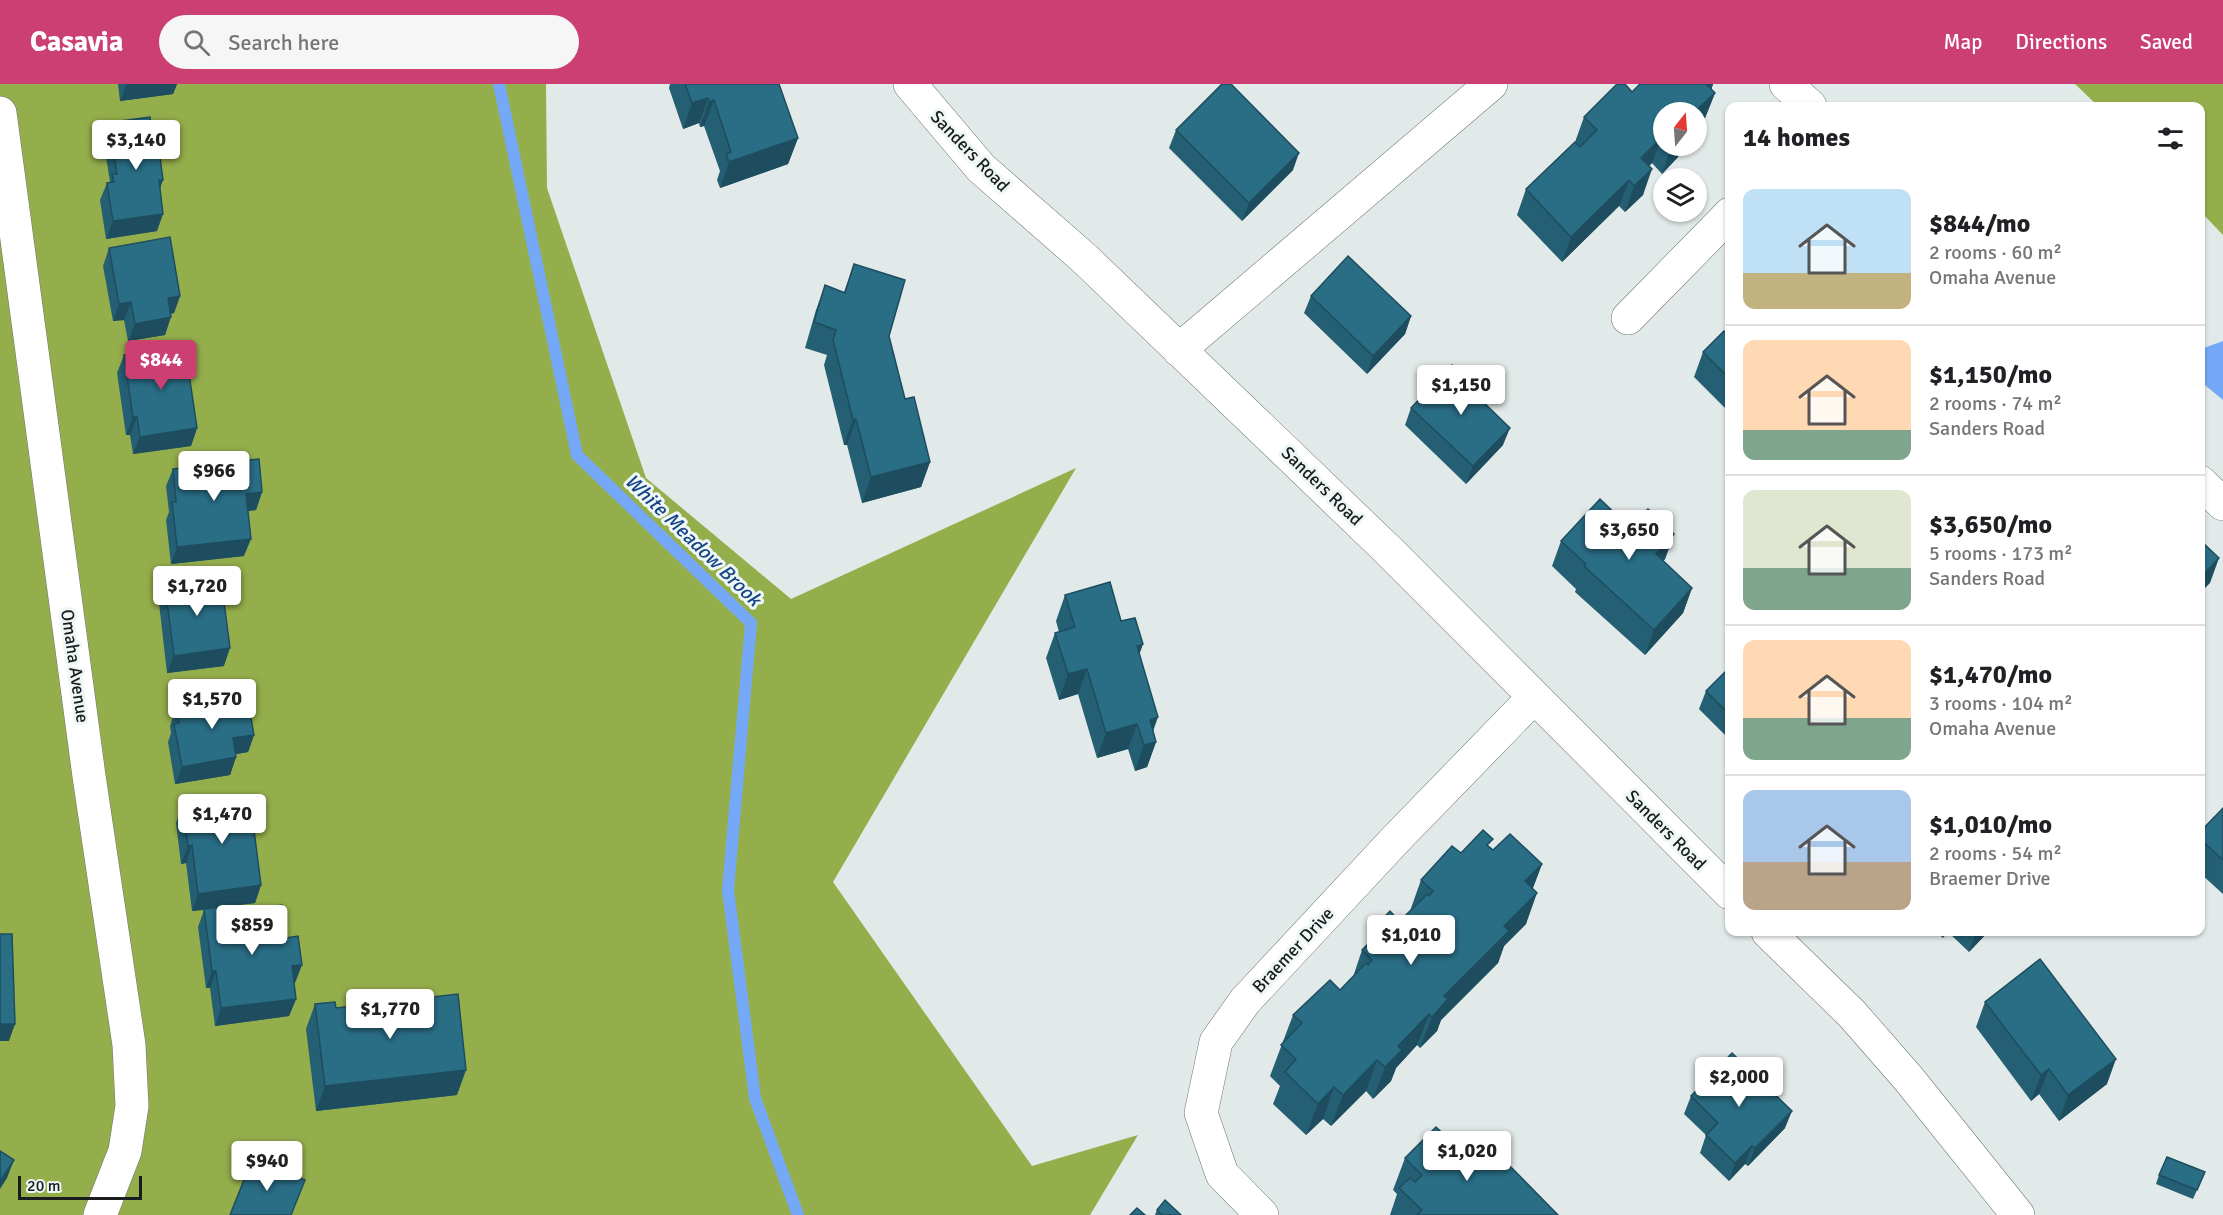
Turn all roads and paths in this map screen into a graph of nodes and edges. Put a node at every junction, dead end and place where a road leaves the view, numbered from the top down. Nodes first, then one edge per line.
1 (910, 84) edge
2 (1491, 84) edge
3 (1786, 84) edge
4 (1806, 102) edge
5 (0, 118) edge
6 (1725, 219) edge
7 (1628, 318) dead end
8 (1179, 350) junction
9 (2205, 487) edge
10 (2223, 504) edge
11 (1534, 697) junction
12 (1725, 888) edge
13 (1772, 936) edge
14 (100, 1215) edge
15 (1262, 1215) edge
16 (2018, 1215) edge

1 - 8 street, Sanders Road
2 - 8 street
3 - 4 street
5 - 14 street, Omaha Avenue
6 - 7 street
8 - 11 street, Sanders Road
9 - 10 street
11 - 12 street, Sanders Road
11 - 15 street, Braemer Drive
13 - 16 street

